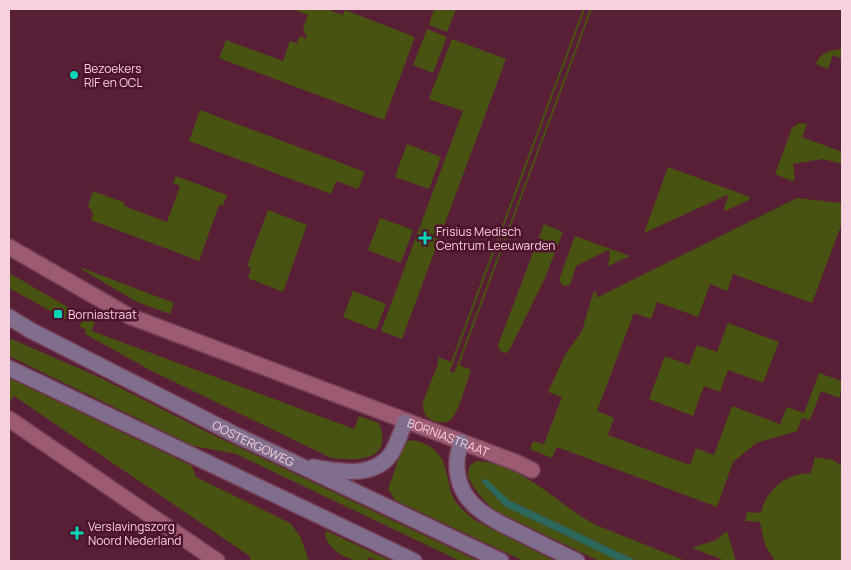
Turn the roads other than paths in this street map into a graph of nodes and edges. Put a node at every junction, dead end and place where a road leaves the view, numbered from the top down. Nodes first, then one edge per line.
1 (9, 247) edge
2 (9, 317) edge
3 (9, 368) edge
4 (9, 419) edge
5 (405, 422) junction
6 (461, 442) junction
7 (298, 465) junction
8 (532, 470) dead end
9 (217, 561) edge
10 (414, 561) edge
11 (501, 561) edge
12 (578, 561) edge

1 - 5 street, BORNIASTRAAT
2 - 7 main road, OOSTERGOWEG
3 - 10 main road
4 - 9 street
5 - 6 street, BORNIASTRAAT
5 - 7 main road
6 - 8 street, BORNIASTRAAT
6 - 12 main road
7 - 11 main road, OOSTERGOWEG

